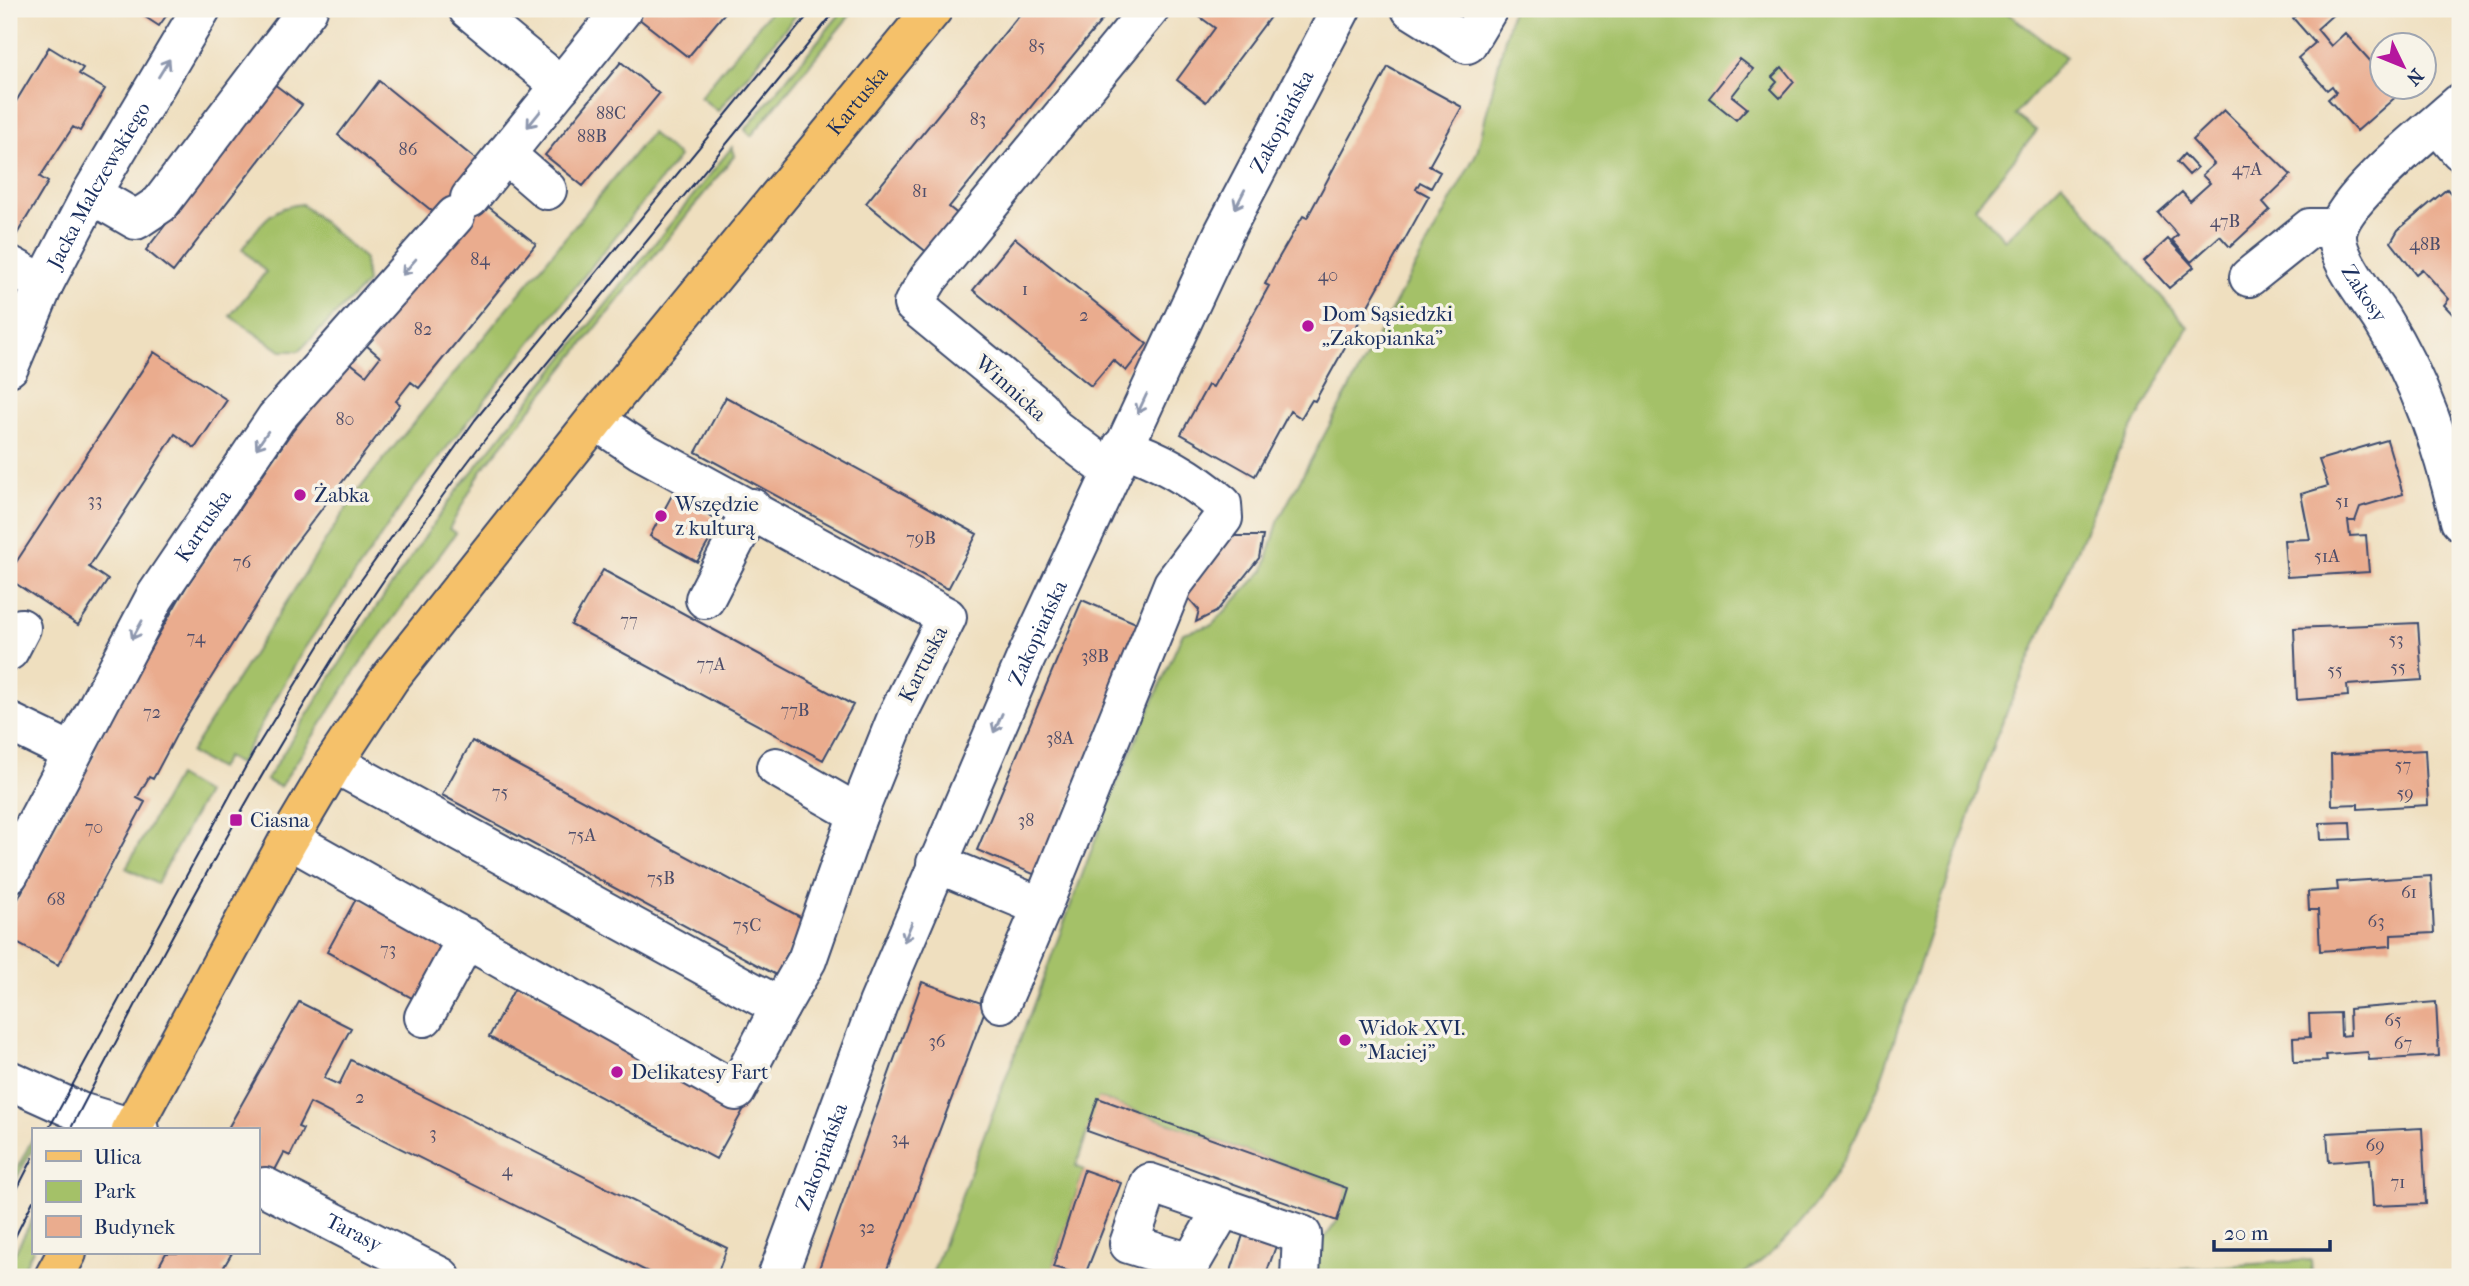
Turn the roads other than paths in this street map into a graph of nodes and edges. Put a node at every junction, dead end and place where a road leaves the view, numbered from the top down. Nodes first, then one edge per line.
1 (201, 9) edge
2 (308, 9) edge
3 (468, 9) edge
4 (623, 9) edge
5 (933, 9) edge
6 (1150, 9) edge
7 (1341, 9) edge
8 (1411, 9) edge
9 (1488, 9) edge
10 (561, 86) junction
11 (2453, 126) edge
12 (505, 154) junction
13 (547, 190) dead end
14 (91, 194) junction
15 (2338, 228) junction
16 (9, 265) edge
17 (2249, 278) dead end
18 (44, 284) junction
19 (9, 368) edge
20 (595, 420) junction
21 (1116, 459) junction
22 (752, 508) junction
23 (2460, 521) edge
24 (705, 599) dead end
25 (9, 722) edge
26 (71, 752) junction
27 (334, 762) junction
28 (776, 767) dead end
29 (858, 814) junction
30 (289, 839) junction
31 (936, 863) junction
32 (9, 874) edge
33 (1042, 907) junction
34 (467, 938) junction
35 (1001, 1003) dead end
36 (780, 1007) junction
37 (424, 1017) dead end
38 (9, 1080) edge
39 (132, 1128) edge
40 (136, 1128) edge
41 (265, 1187) dead end
42 (1223, 1208) dead end
43 (66, 1254) edge
44 (54, 1277) edge
45 (441, 1277) edge
46 (777, 1277) edge
47 (1300, 1277) edge

14 -> 1 street, Jacka Malczewskiego
2 - 14 street
3 - 10 street
4 - 10 street, Kartuska
5 - 20 main road, Kartuska
6 - 21 street, Winnicka
7 -> 21 street, Zakopiańska
8 - 9 street
10 -> 12 street, Kartuska
11 - 15 street
12 - 13 street
12 -> 26 street, Kartuska
14 - 18 street, Jacka Malczewskiego
15 - 17 street
15 - 23 street, Zakosy
16 - 18 street
18 - 19 street, Jacka Malczewskiego
20 - 22 street, Kartuska
20 - 27 main road, Kartuska
21 -> 31 street, Zakopiańska
21 - 33 street, Winnicka
22 - 24 street
22 - 29 street, Kartuska
25 - 26 street
26 - 32 street, Kartuska
27 - 30 main road, Kartuska
27 - 36 street
28 - 29 street
29 - 36 street, Kartuska
30 - 34 street, Kartuska
30 - 40 main road, Kartuska
31 - 33 street
31 -> 46 street, Zakopiańska
33 - 35 street, Winnicka
34 - 36 street, Kartuska
34 - 37 street
38 - 39 street
41 - 45 street, Tarasy
42 - 47 street
43 - 44 main road

